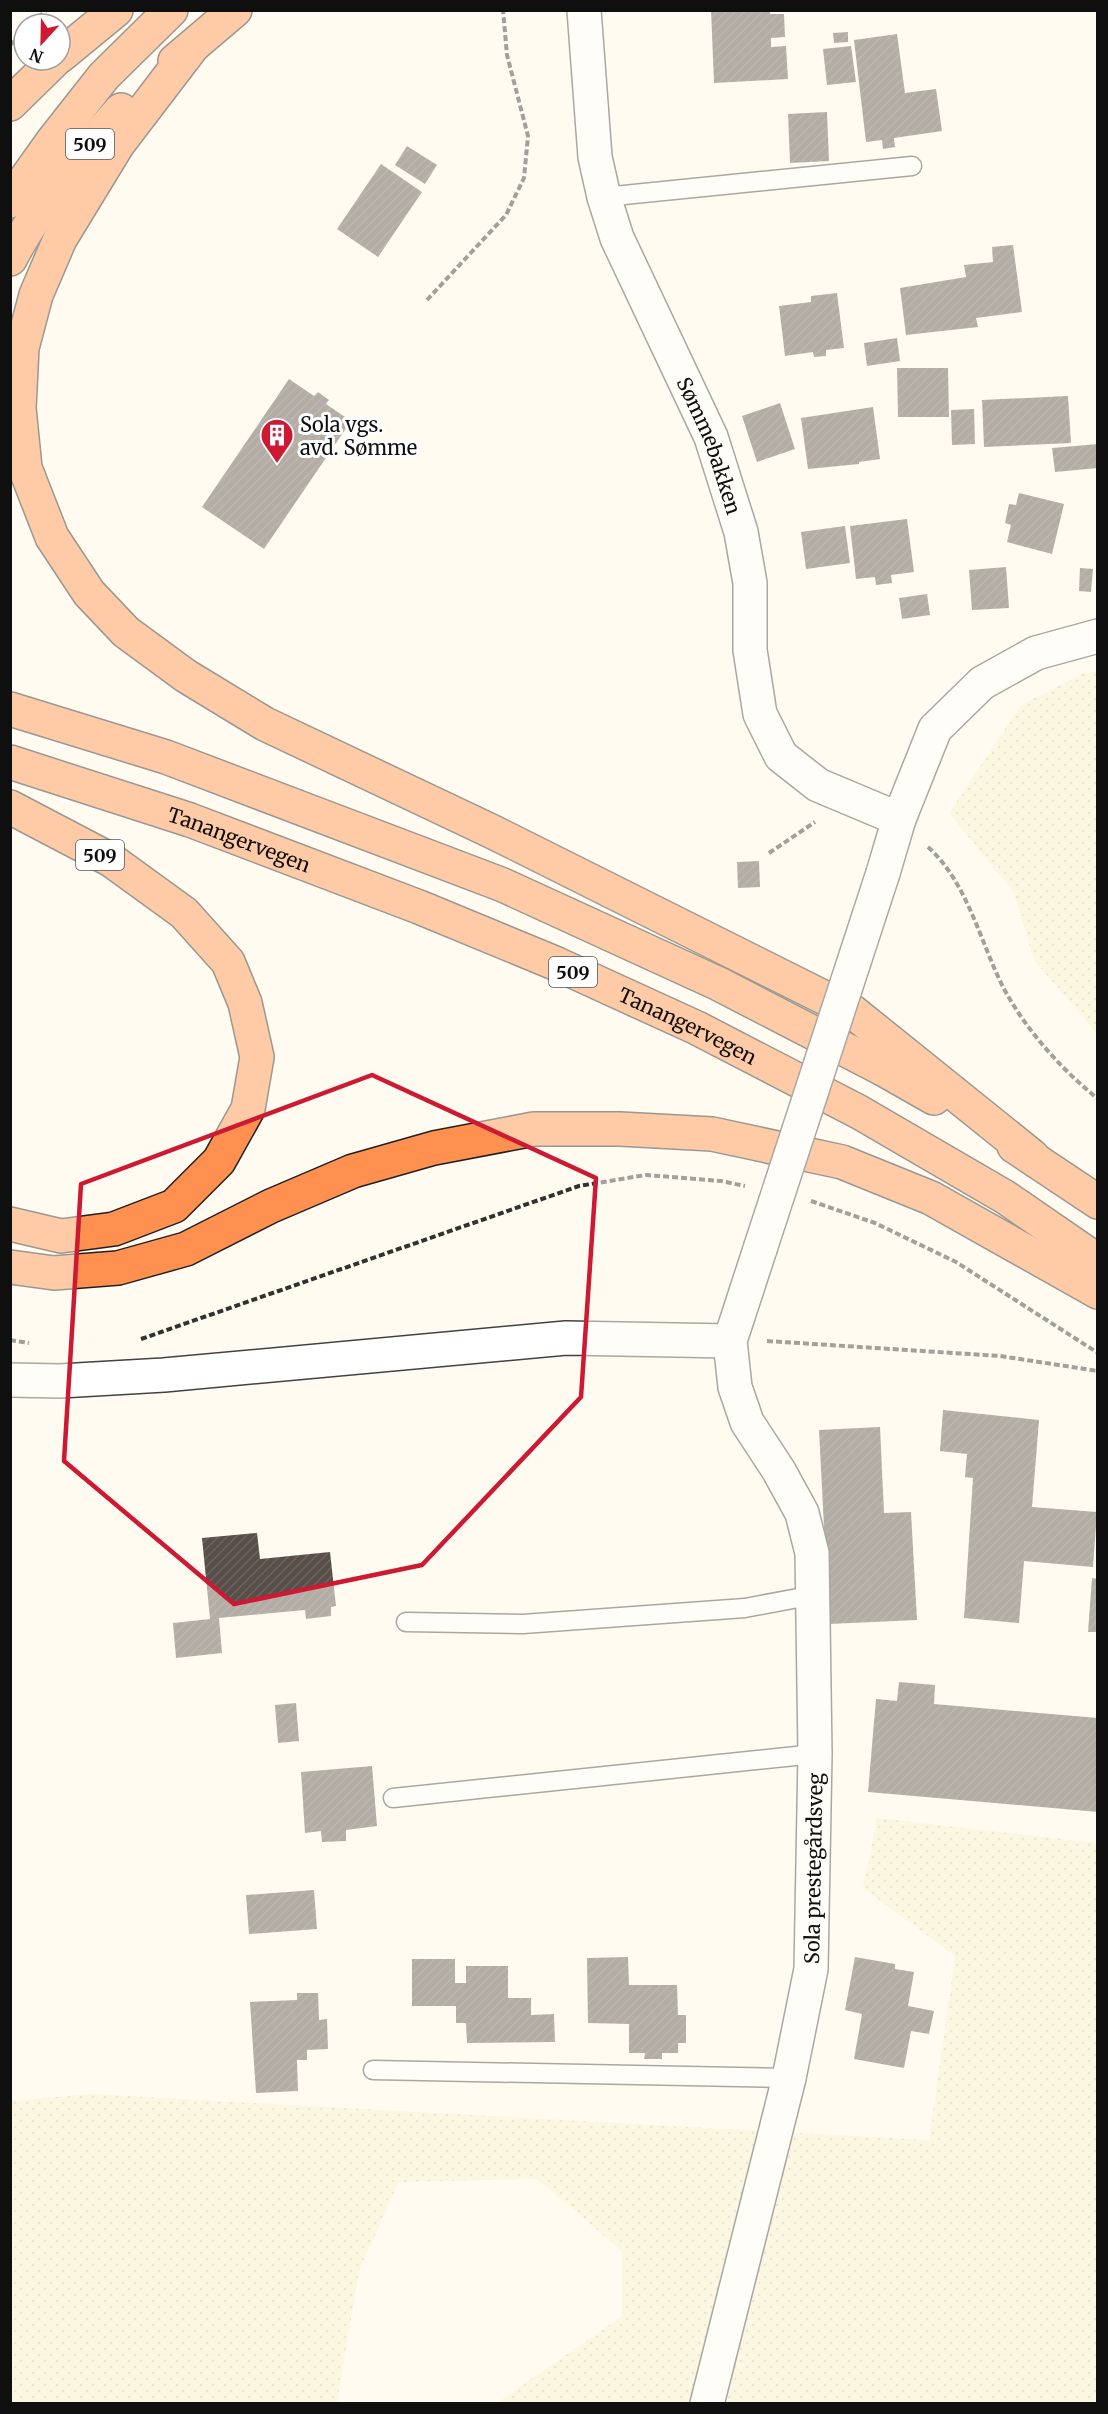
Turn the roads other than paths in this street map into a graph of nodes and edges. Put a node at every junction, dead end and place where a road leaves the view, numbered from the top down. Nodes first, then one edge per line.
1 (116, 10) edge
2 (171, 10) edge
3 (236, 10) edge
4 (584, 10) edge
5 (72, 46) edge
6 (192, 47) junction
7 (43, 72) edge
8 (10, 104) edge
9 (912, 166) dead end
10 (604, 197) junction
11 (10, 201) edge
12 (10, 260) edge
13 (1098, 636) edge
14 (10, 709) edge
15 (10, 762) edge
16 (10, 807) edge
17 (899, 819) junction
18 (1032, 1156) junction
19 (1098, 1202) edge
20 (10, 1224) edge
21 (1098, 1261) edge
22 (10, 1266) edge
23 (1098, 1292) edge
24 (730, 1341) junction
25 (10, 1380) edge
26 (814, 1595) junction
27 (406, 1622) dead end
28 (815, 1754) junction
29 (393, 1798) dead end
30 (373, 2070) dead end
31 (789, 2078) junction
32 (707, 2403) edge

1 - 5 highway
2 - 11 highway, 509
3 - 6 highway, 509
4 - 10 street, Sømmebakken
6 - 12 highway, 509
6 - 18 highway, 509
7 - 8 highway
9 - 10 lane
10 - 17 street, Sømmebakken
13 - 17 street
14 - 18 highway, 509
15 - 21 highway, Tanangervegen / 509
16 - 20 highway, 509
17 - 24 street, bridge
18 - 19 highway, 509
22 - 23 highway
24 - 25 street
24 - 26 street, Sola prestegårdsveg
26 - 27 lane
26 - 28 street, Sola prestegårdsveg
28 - 29 lane
28 - 31 street, Sola prestegårdsveg
30 - 31 lane
31 - 32 street, Sola prestegårdsveg

